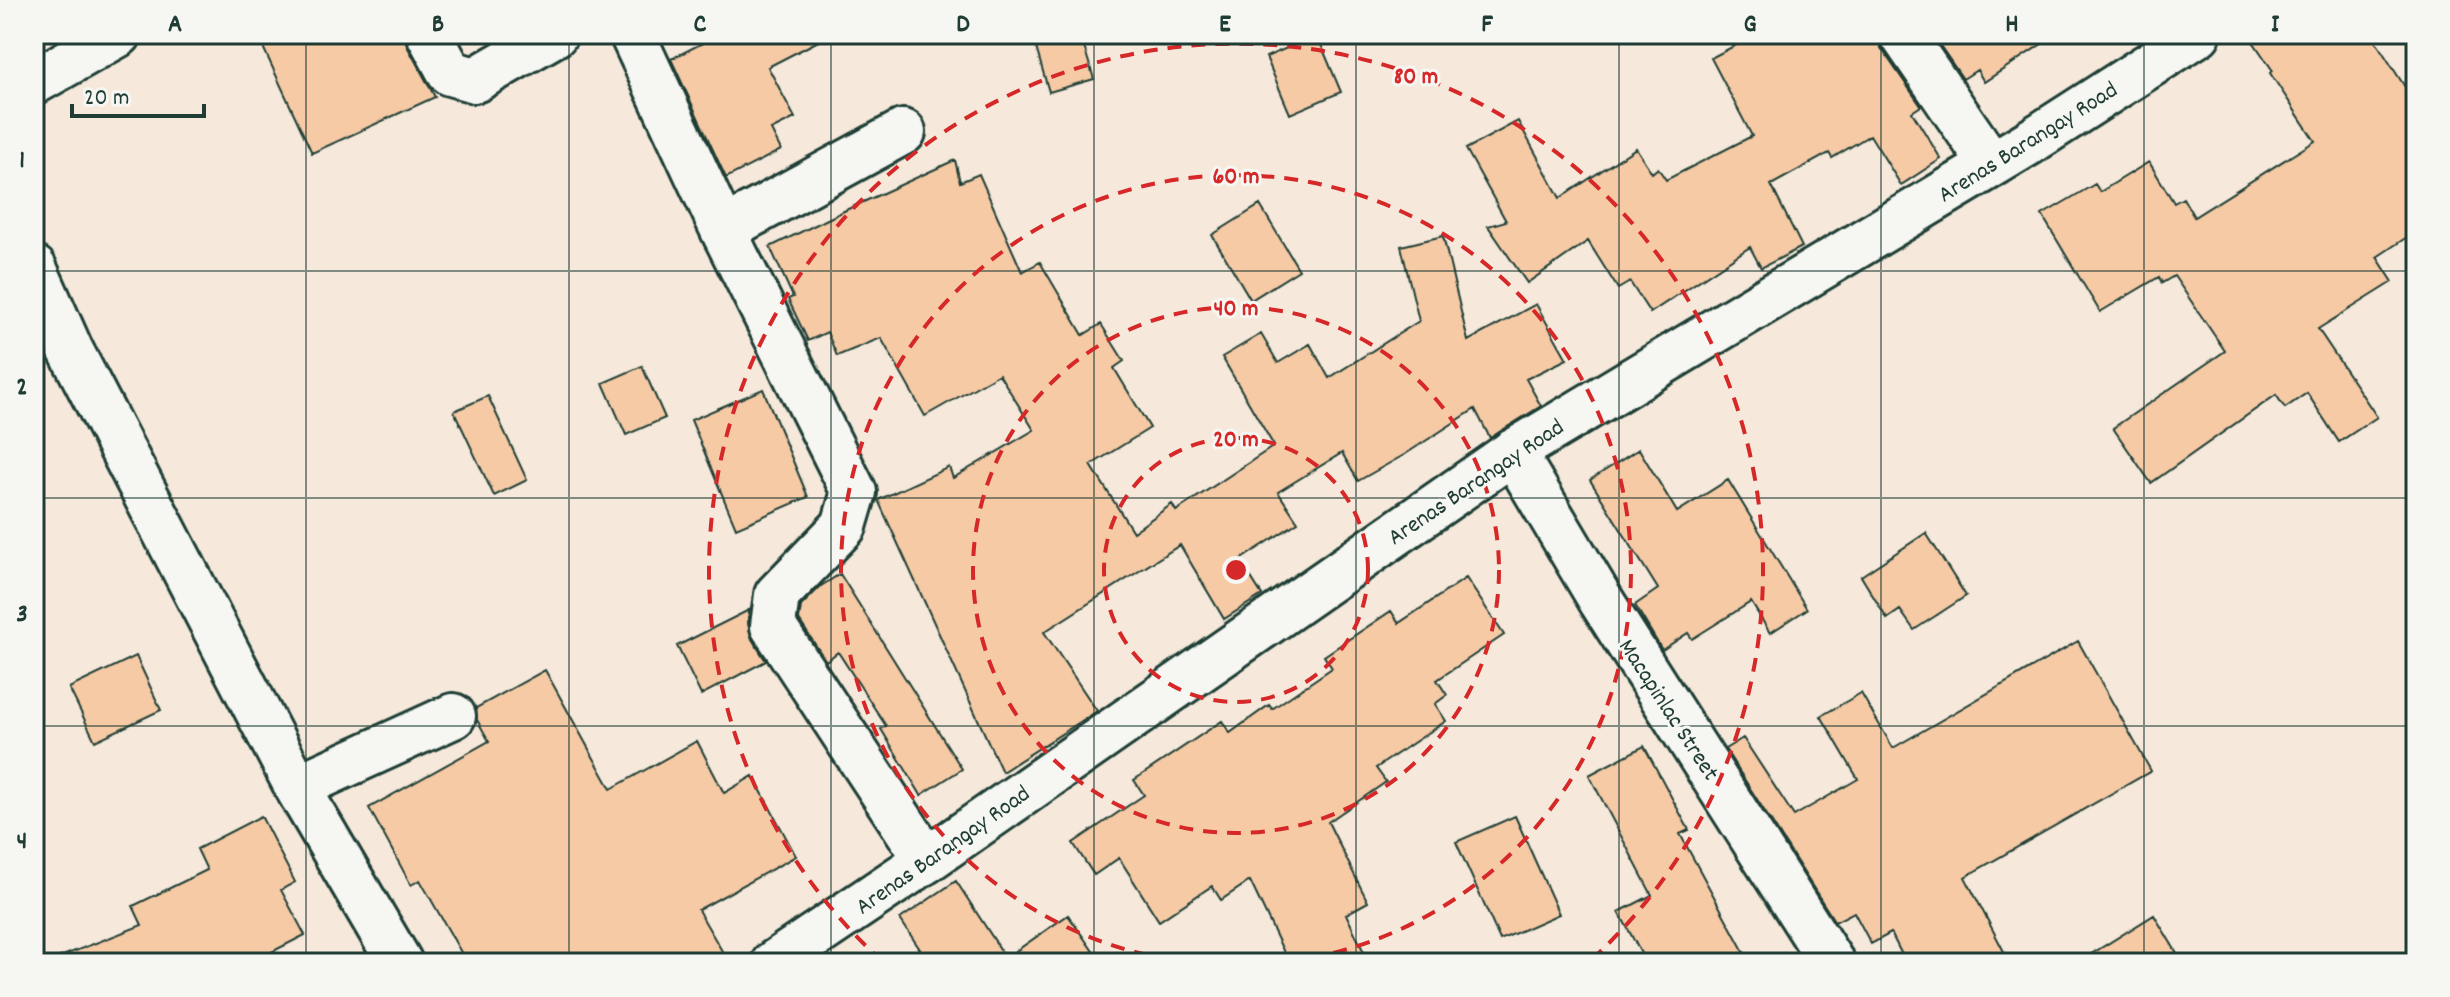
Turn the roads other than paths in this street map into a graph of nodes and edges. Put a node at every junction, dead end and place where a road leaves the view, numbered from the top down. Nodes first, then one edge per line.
1 (119, 34) edge
2 (429, 34) edge
3 (555, 34) edge
4 (632, 34) edge
5 (1902, 34) edge
6 (2198, 34) edge
7 (34, 82) edge
8 (903, 132) dead end
9 (1991, 164) junction
10 (723, 230) junction
11 (34, 268) edge
12 (1513, 452) junction
13 (453, 716) dead end
14 (297, 787) junction
15 (927, 860) junction
16 (400, 963) edge
17 (774, 963) edge
18 (1832, 963) edge

1 - 7 street
2 - 3 street
4 - 10 street
5 - 9 street
6 - 9 street, Arenas Barangay Road
8 - 10 street
9 - 12 street, Arenas Barangay Road
10 - 15 street
11 - 14 street
12 - 15 street, Arenas Barangay Road
12 - 18 street, Macapinlac Street
13 - 14 street
14 - 16 street
15 - 17 street, Arenas Barangay Road

